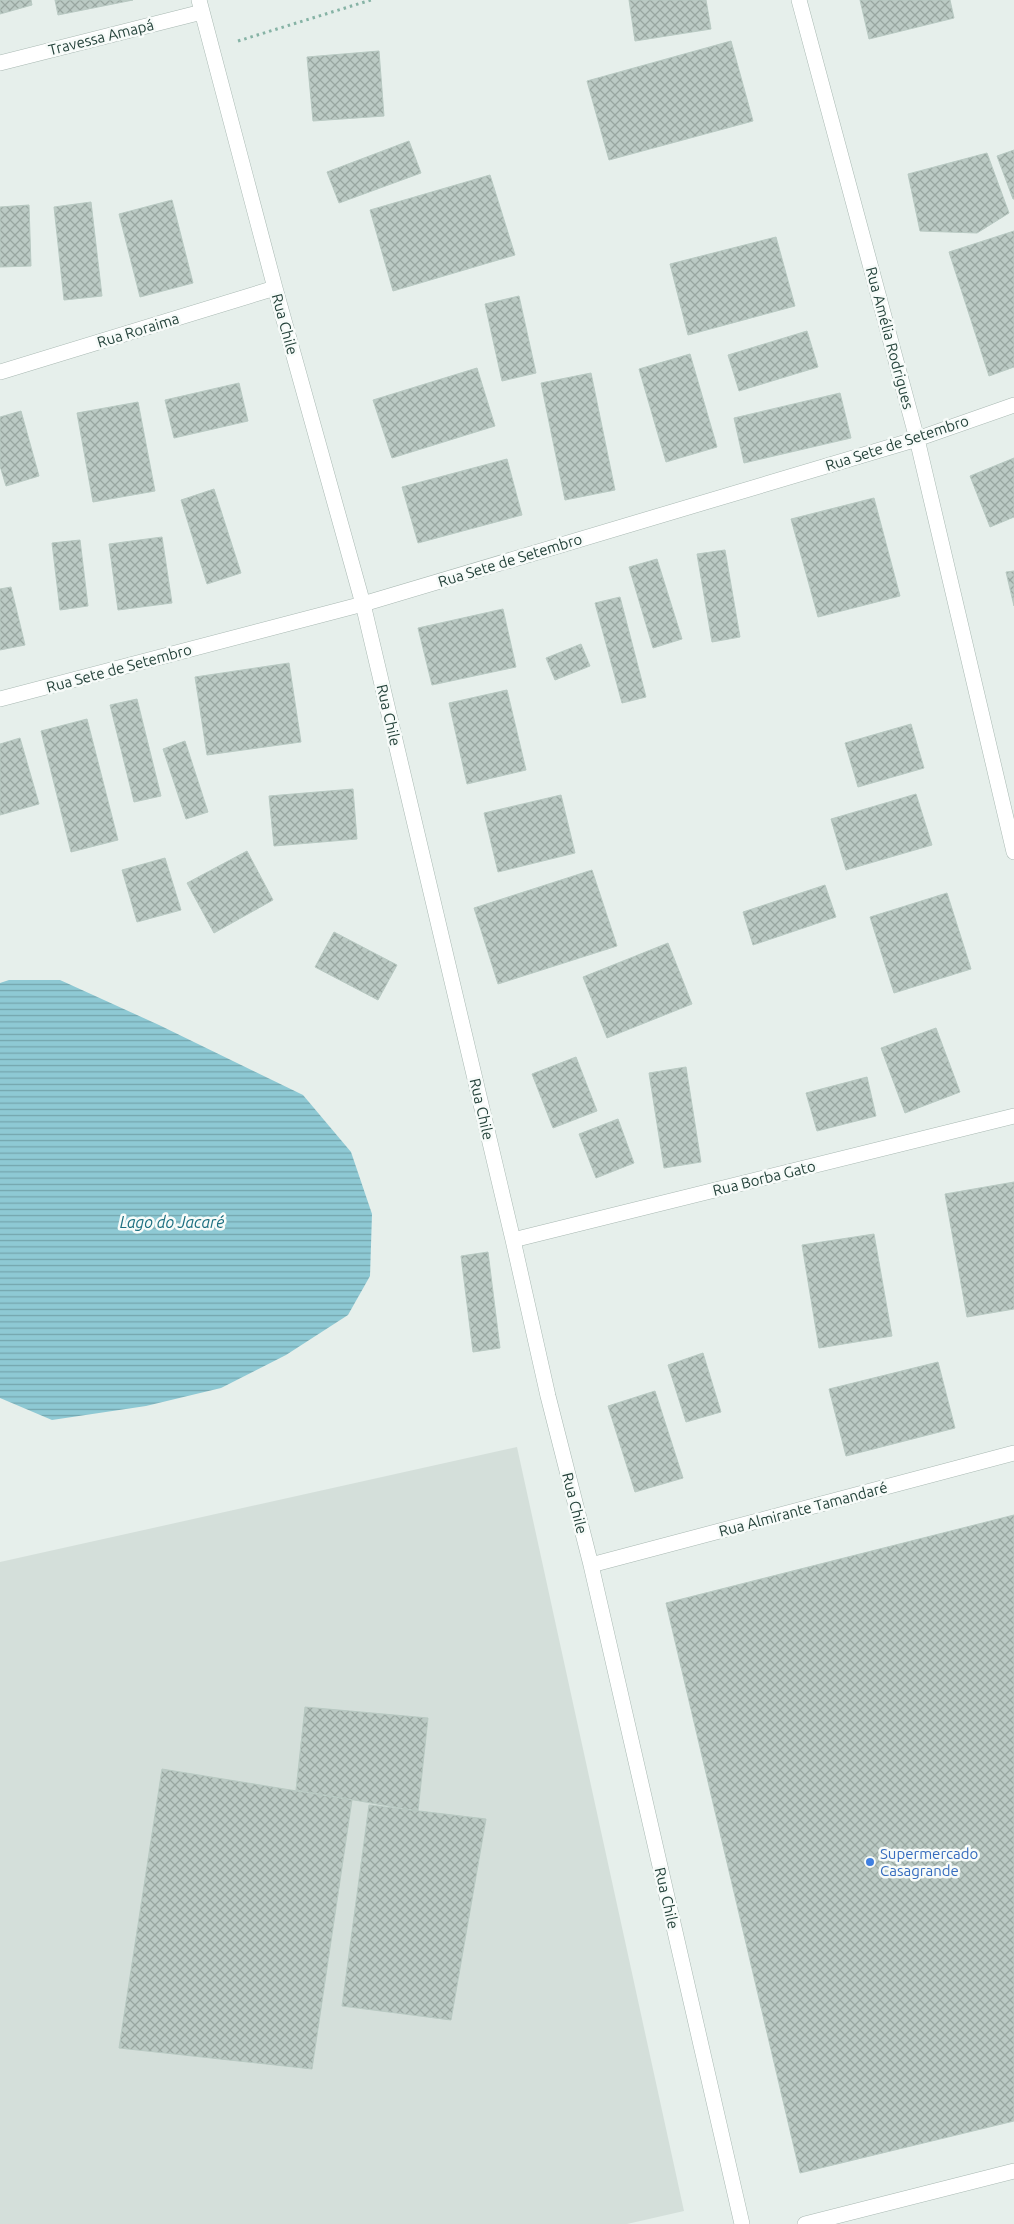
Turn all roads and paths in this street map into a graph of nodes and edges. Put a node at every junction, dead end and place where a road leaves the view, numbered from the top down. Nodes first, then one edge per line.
1 (371, 0) edge
2 (799, 0) edge
3 (200, 6) edge
4 (212, 49) junction
5 (0, 63) edge
6 (275, 288) junction
7 (0, 372) edge
8 (1014, 404) edge
9 (917, 439) junction
10 (363, 604) junction
11 (0, 699) edge
12 (1014, 852) edge
13 (1014, 1116) edge
14 (513, 1240) junction
15 (1014, 1454) edge
16 (591, 1565) junction
17 (1014, 2171) edge
18 (742, 2224) edge
19 (805, 2224) edge

1 - 4 path
2 - 9 street, Rua Amélia Rodrigues
3 - 4 street, Rua Chile
3 - 5 street, Travessa Amapá
4 - 6 street, Rua Chile
6 - 7 street, Rua Roraima
6 - 10 street, Rua Chile
8 - 9 street, Rua Sete de Setembro
9 - 10 street, Rua Sete de Setembro
9 - 12 street, Rua Amélia Rodrigues
10 - 11 street, Rua Sete de Setembro
10 - 14 street, Rua Chile
13 - 14 street, Rua Borba Gato
14 - 16 street, Rua Chile
15 - 16 street, Rua Almirante Tamandaré
16 - 18 street, Rua Chile
17 - 19 street

